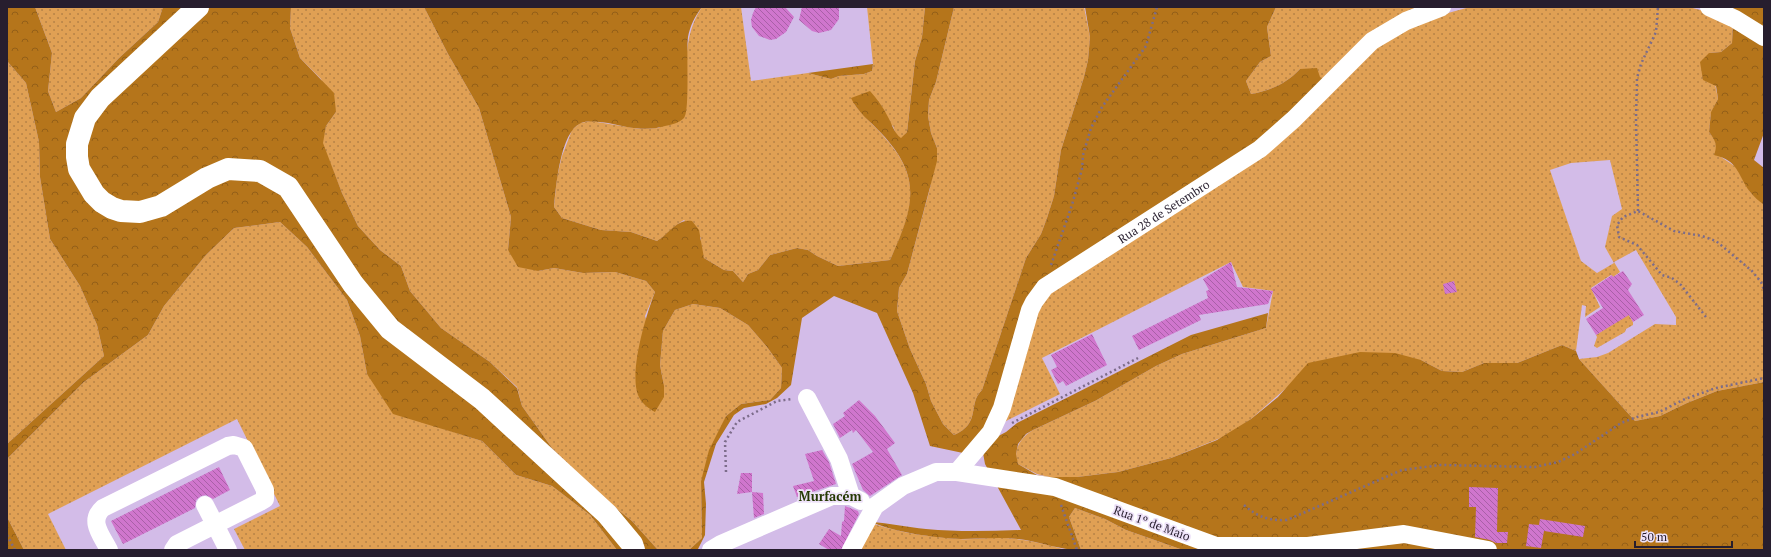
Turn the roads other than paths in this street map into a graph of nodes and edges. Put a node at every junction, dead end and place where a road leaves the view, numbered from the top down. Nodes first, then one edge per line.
1 (198, 7) edge
2 (1442, 7) edge
3 (1709, 7) edge
4 (1764, 37) edge
5 (807, 398) road end
6 (957, 472) junction
7 (851, 496) junction
8 (205, 505) dead end
9 (875, 506) junction
10 (215, 525) junction
11 (109, 550) edge
12 (173, 550) edge
13 (228, 550) edge
14 (634, 550) edge
15 (711, 550) edge
16 (851, 550) edge
17 (1488, 550) edge

1 - 14 main road
2 - 6 street, Rua 28 de Setembro
3 - 4 street
5 - 7 street
6 - 9 street, Rua 1º de Maio
6 - 17 street, Rua 1º de Maio
7 - 9 street
7 - 15 street
8 - 10 street
9 - 16 street
10 - 11 street
10 - 12 street
10 - 13 street

